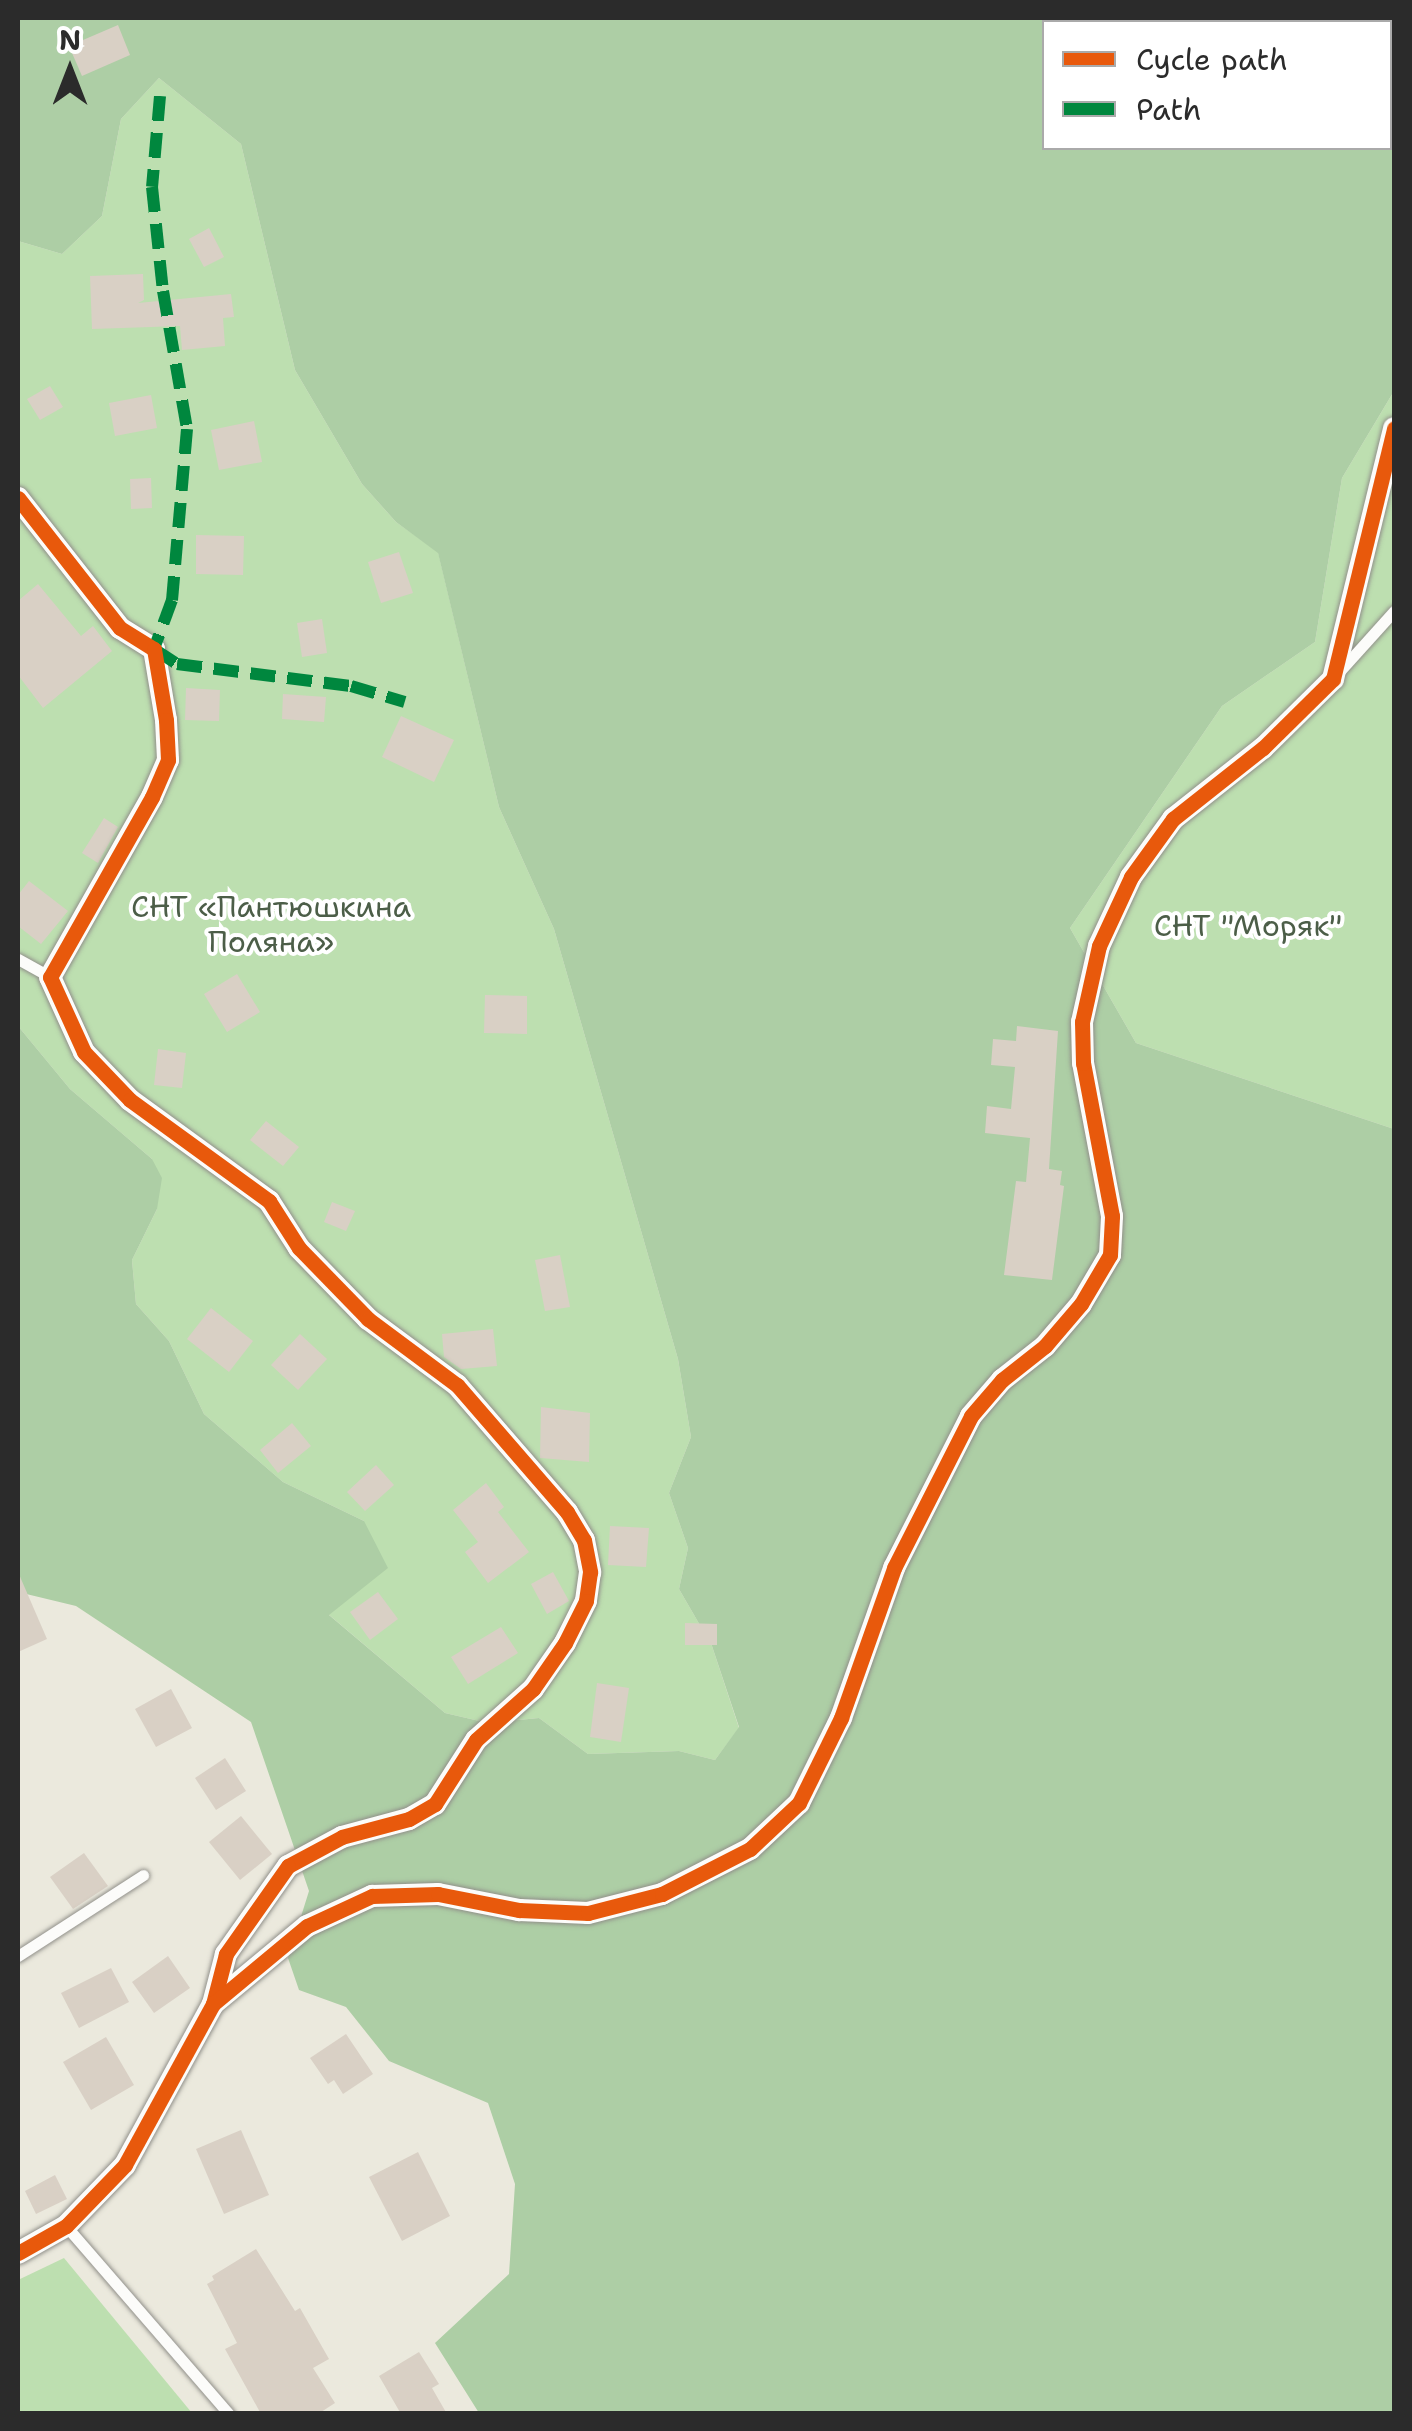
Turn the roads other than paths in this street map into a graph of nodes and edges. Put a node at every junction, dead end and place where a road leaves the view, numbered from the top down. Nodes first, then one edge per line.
1 (1394, 428) edge
2 (18, 498) edge
3 (1394, 610) edge
4 (1333, 679) junction
5 (18, 959) edge
6 (50, 977) junction
7 (143, 1875) dead end
8 (18, 1956) edge
9 (213, 2004) junction
10 (66, 2226) junction
11 (18, 2252) edge
12 (229, 2414) edge

1 - 4 street
2 - 6 street
3 - 4 lane
4 - 9 street
5 - 6 lane
6 - 9 street
7 - 8 lane
9 - 10 street
10 - 11 street
10 - 12 lane

